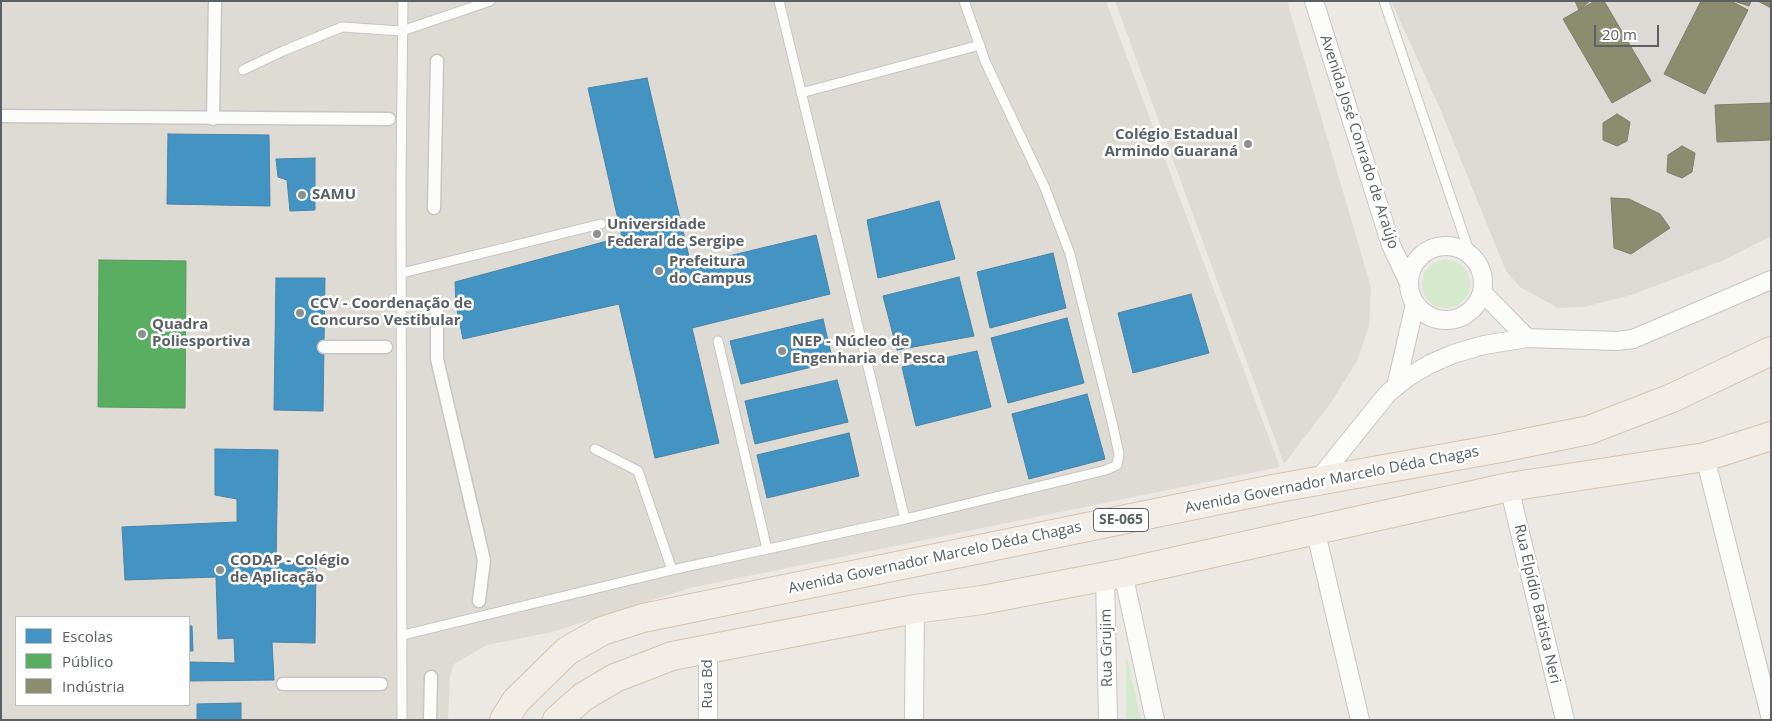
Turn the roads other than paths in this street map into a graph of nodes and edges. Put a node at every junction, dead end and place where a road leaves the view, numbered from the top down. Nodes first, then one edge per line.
1 (215, 1) edge
2 (403, 1) edge
3 (490, 1) edge
4 (779, 1) edge
5 (964, 1) edge
6 (1314, 1) edge
7 (1384, 1) edge
8 (402, 31) junction
9 (980, 45) junction
10 (437, 61) dead end
11 (243, 70) dead end
12 (801, 94) junction
13 (1, 116) edge
14 (213, 119) junction
15 (389, 119) dead end
16 (434, 208) dead end
17 (601, 224) dead end
18 (1470, 254) junction
19 (402, 272) junction
20 (1771, 280) edge
21 (1408, 281) junction
22 (1483, 293) junction
23 (437, 303) dead end
24 (1415, 304) junction
25 (1527, 338) junction
26 (718, 341) dead end
27 (324, 346) dead end
28 (386, 347) dead end
29 (1771, 351) edge
30 (1396, 387) junction
31 (1771, 436) edge
32 (595, 449) dead end
33 (1705, 457) junction
34 (1317, 481) junction
35 (1509, 487) junction
36 (905, 519) junction
37 (1315, 530) junction
38 (767, 549) junction
39 (672, 570) junction
40 (1114, 575) junction
41 (479, 602) dead end
42 (915, 610) junction
43 (403, 635) junction
44 (708, 648) junction
45 (431, 677) dead end
46 (283, 684) dead end
47 (381, 684) dead end
48 (1771, 719) edge
49 (402, 720) edge
50 (430, 720) edge
51 (504, 720) edge
52 (557, 720) edge
53 (708, 720) edge
54 (914, 720) edge
55 (1108, 720) edge
56 (1155, 720) edge
57 (1360, 720) edge
58 (1565, 720) edge

1 - 14 street
2 - 8 lane
3 - 8 lane
4 - 12 lane
5 - 9 lane
6 - 21 street, Avenida José Conrado de Araújo
7 - 18 lane
8 - 11 lane
8 - 19 lane
9 - 12 lane
9 - 36 lane
10 - 16 street
12 - 36 lane
13 - 14 street
14 - 15 street
17 - 19 lane
18 - 21 street
18 - 22 street
19 - 43 lane
20 - 25 street
21 - 24 street
22 - 24 street
22 - 25 street
23 - 41 street
24 - 30 street
25 - 30 street
26 - 38 lane
27 - 28 street
29 - 34 main road, Avenida Governador Marcelo Déda Chagas / SE-065
30 - 34 street
31 - 33 main road
32 - 39 lane
33 - 35 main road
33 - 48 street
34 - 51 main road, Avenida Governador Marcelo Déda Chagas / SE-065
35 - 37 main road
35 - 58 street, Rua Elpídio Batista Neri
36 - 38 lane
37 - 40 main road
37 - 57 street
38 - 39 lane
39 - 43 lane
40 - 42 main road
40 - 55 street, Rua Grujim
40 - 56 street
42 - 44 main road
42 - 54 street
43 - 49 lane
44 - 52 main road
44 - 53 street, Rua Bd
45 - 50 street
46 - 47 street

